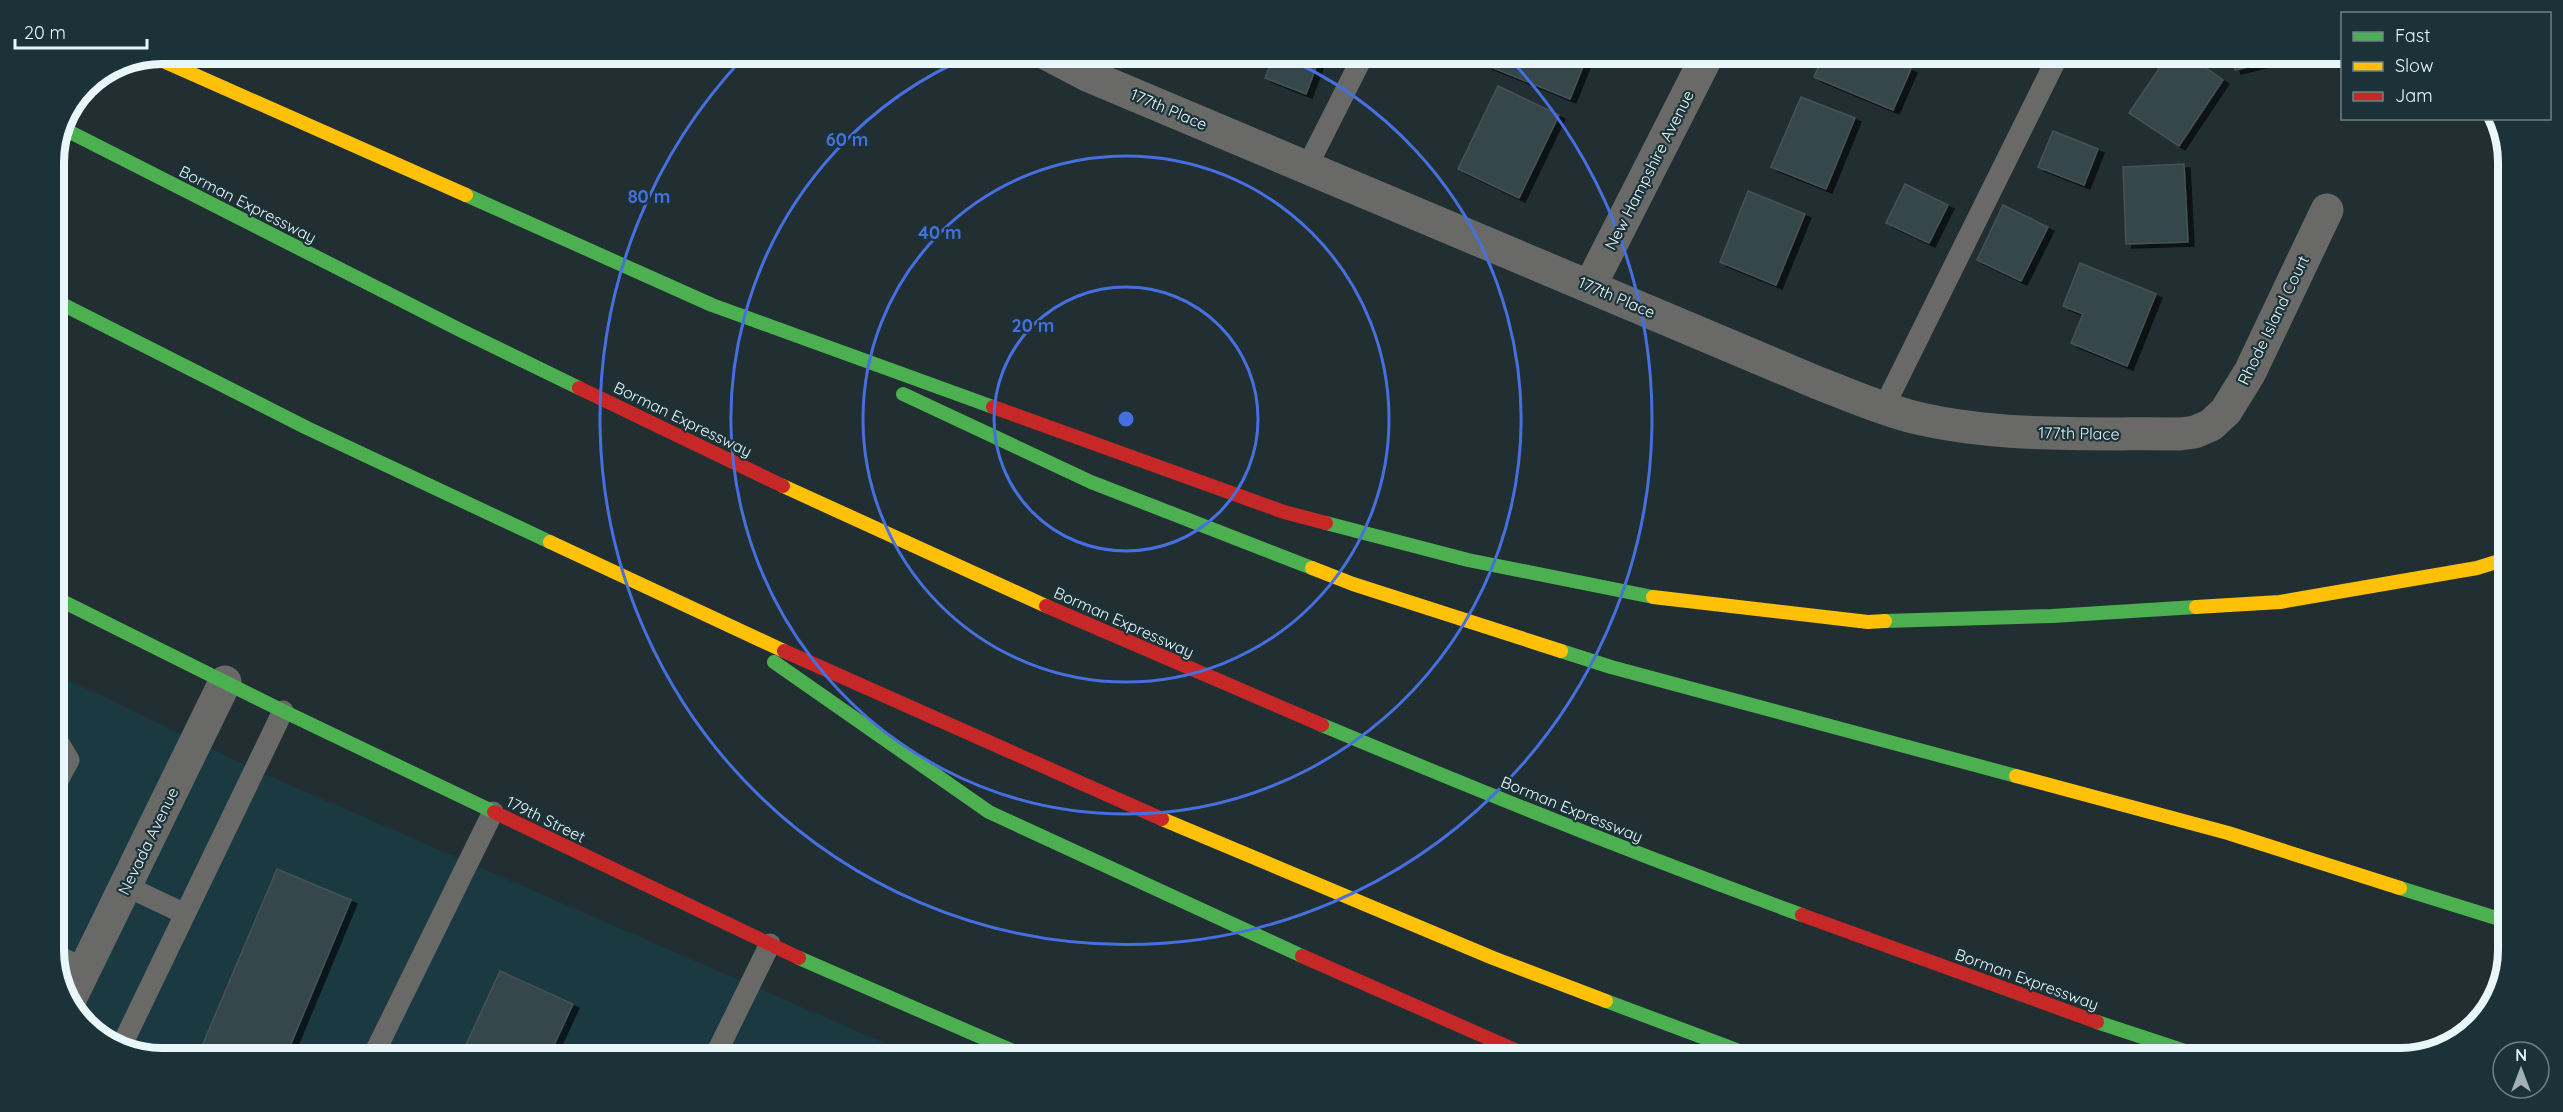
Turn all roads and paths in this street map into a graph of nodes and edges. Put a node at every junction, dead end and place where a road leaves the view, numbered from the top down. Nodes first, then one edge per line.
1 (170, 64) edge
2 (1066, 64) edge
3 (1359, 64) edge
4 (1703, 64) edge
5 (2054, 64) edge
6 (70, 132) edge
7 (1307, 167) junction
8 (2327, 210) dead end
9 (1590, 286) junction
10 (712, 305) junction
11 (65, 306) edge
12 (853, 371) dead end
13 (885, 386) dead end
14 (1884, 407) junction
15 (2211, 425) joint
16 (2498, 561) edge
17 (65, 602) edge
18 (708, 616) junction
19 (225, 682) junction
20 (283, 711) junction
21 (65, 753) edge
22 (65, 767) edge
23 (493, 812) junction
24 (126, 886) junction
25 (185, 914) junction
26 (2498, 918) edge
27 (770, 945) junction
28 (65, 959) edge
29 (85, 969) junction
30 (74, 991) edge
31 (124, 1040) edge
32 (377, 1048) edge
33 (719, 1048) edge
34 (1006, 1048) edge
35 (1510, 1048) edge
36 (1732, 1048) edge
37 (2176, 1048) edge

1 - 10 main road
2 - 7 street, 177th Place
3 - 7 lane
4 - 9 street, New Hampshire Avenue
5 - 14 lane
6 - 37 main road, Borman Expressway
7 - 9 street, 177th Place
8 - 15 street, Rhode Island Court
9 - 14 street, 177th Place
10 - 12 main road
10 - 16 main road
11 - 18 main road
13 - 26 main road
14 - 15 street, 177th Place
17 - 19 main road, 179th Street
18 - 35 main road
18 - 36 main road
19 - 20 main road, 179th Street
19 - 24 street, Nevada Avenue
20 - 23 main road, 179th Street
20 - 25 lane
21 - 22 lane
23 - 27 main road, 179th Street
23 - 32 lane
24 - 25 lane
24 - 29 street, Nevada Avenue
25 - 31 lane
27 - 33 lane
27 - 34 main road, 179th Street
28 - 29 lane
29 - 30 street, Nevada Avenue

